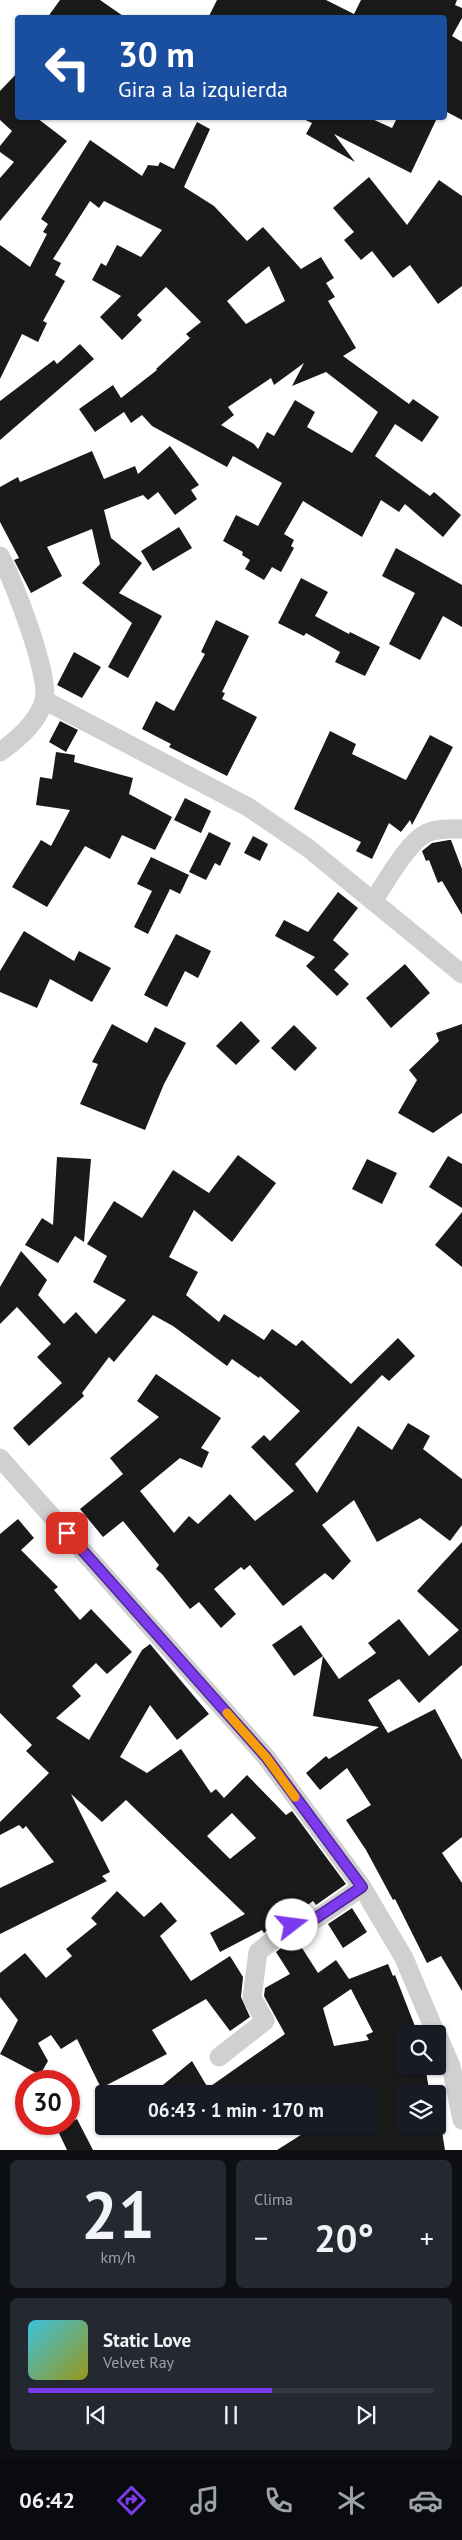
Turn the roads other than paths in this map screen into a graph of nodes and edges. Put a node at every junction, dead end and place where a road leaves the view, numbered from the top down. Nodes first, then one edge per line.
1 (0, 556) edge
2 (44, 700) junction
3 (0, 752) edge
4 (462, 829) edge
5 (373, 901) junction
6 (462, 974) edge
7 (0, 1458) edge
8 (362, 1887) junction
9 (433, 2025) edge
10 (446, 2054) edge
11 (219, 2057) dead end
12 (462, 2120) edge

1 - 2 street
2 - 3 street
2 - 5 street
4 - 5 street
5 - 6 street
7 - 8 street
8 - 9 street
8 - 11 street
10 - 12 street

